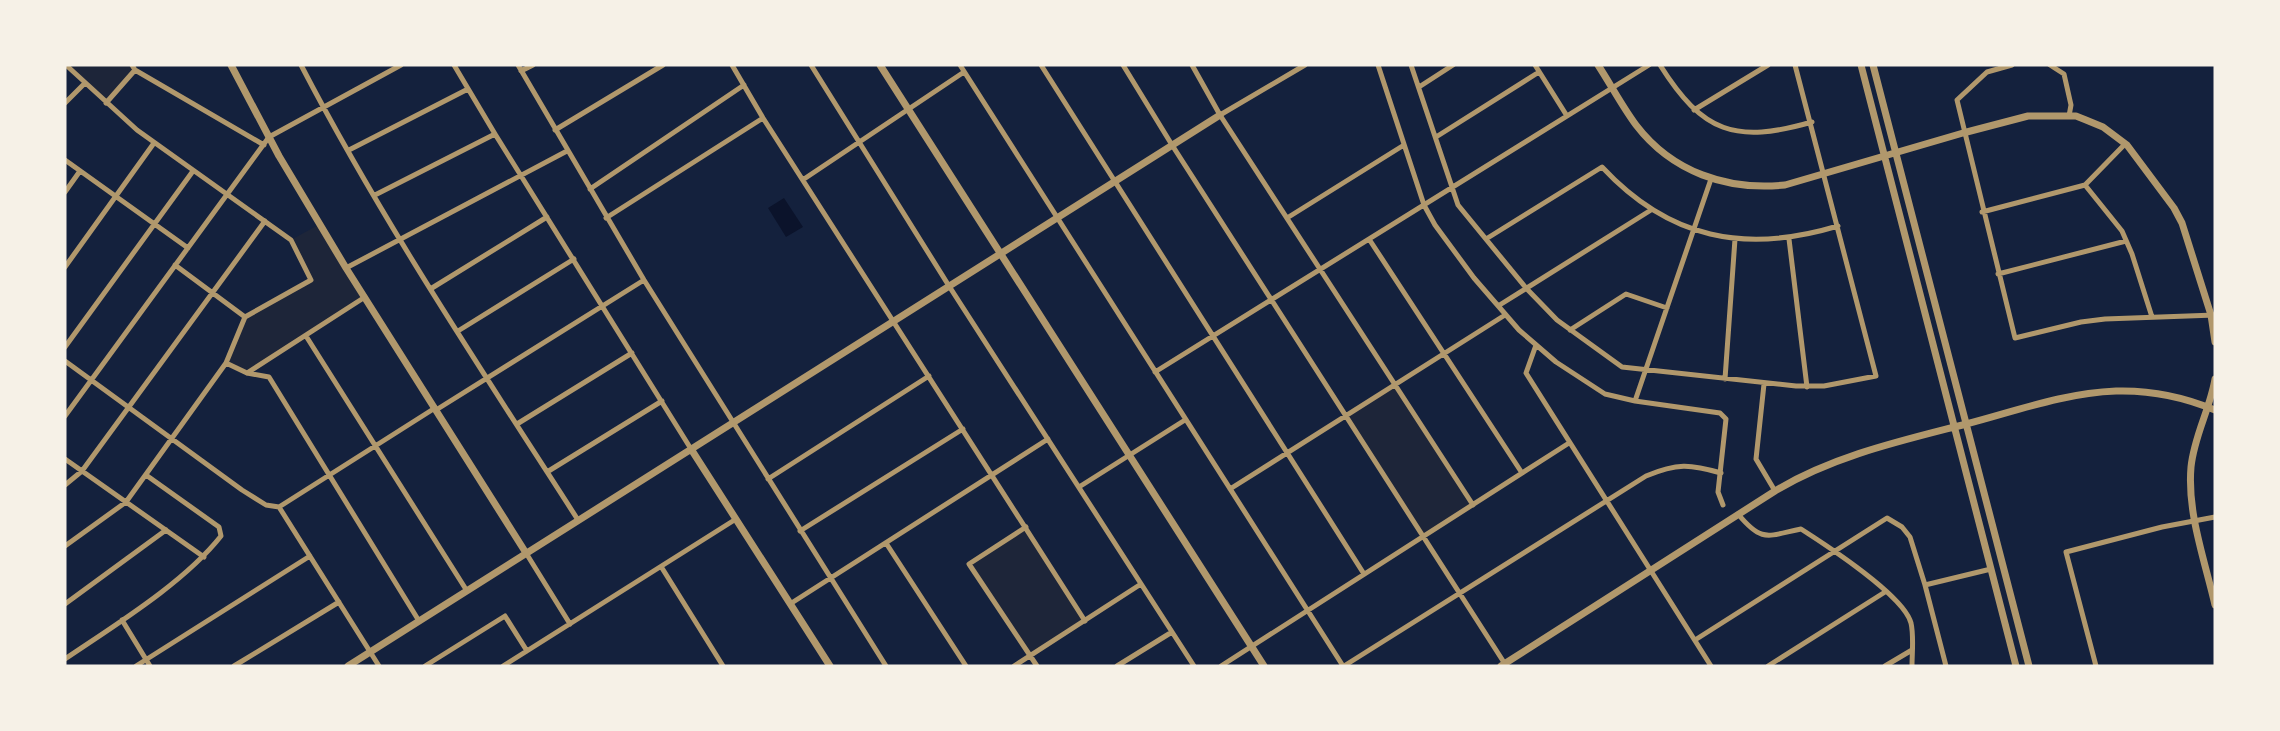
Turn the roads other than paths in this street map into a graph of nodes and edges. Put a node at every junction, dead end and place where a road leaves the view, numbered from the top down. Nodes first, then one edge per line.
1 (66, 65) edge
2 (231, 65) edge
3 (301, 65) edge
4 (401, 65) edge
5 (454, 65) edge
6 (518, 65) edge
7 (533, 65) edge
8 (663, 65) edge
9 (733, 65) edge
10 (811, 65) edge
11 (880, 65) edge
12 (960, 65) edge
13 (1041, 65) edge
14 (1123, 65) edge
15 (1192, 65) edge
16 (1305, 65) edge
17 (1378, 65) edge
18 (1411, 65) edge
19 (1453, 65) edge
20 (1535, 65) edge
21 (1598, 65) edge
22 (1649, 65) edge
23 (1660, 65) edge
24 (1768, 65) edge
25 (1795, 65) edge
26 (1861, 65) edge
27 (1873, 65) edge
28 (2012, 65) edge
29 (2050, 65) edge
30 (133, 67) edge
31 (522, 71) junction
32 (964, 72) junction
33 (1539, 72) junction
34 (85, 83) junction
35 (744, 85) junction
36 (1419, 87) junction
37 (1613, 87) junction
38 (468, 89) junction
39 (65, 103) edge
40 (106, 103) junction
41 (323, 107) junction
42 (908, 110) junction
43 (1694, 110) junction
44 (1220, 115) junction
45 (1567, 116) junction
46 (2069, 116) junction
47 (763, 118) junction
48 (1812, 122) junction
49 (555, 130) junction
50 (1963, 133) junction
51 (495, 134) junction
52 (269, 137) junction
53 (1436, 137) junction
54 (859, 142) junction
55 (154, 143) junction
56 (2125, 144) junction
57 (264, 145) junction
58 (1172, 145) junction
59 (1404, 145) junction
60 (349, 150) junction
61 (567, 151) junction
62 (1896, 151) junction
63 (1884, 155) junction
64 (65, 160) edge
65 (80, 171) junction
66 (193, 171) junction
67 (1823, 172) junction
68 (521, 176) junction
69 (804, 179) junction
70 (1711, 179) junction
71 (1115, 181) junction
72 (2085, 185) junction
73 (1453, 187) junction
74 (590, 189) junction
75 (65, 192) edge
76 (226, 195) junction
77 (375, 195) junction
78 (116, 196) junction
79 (1424, 205) junction
80 (1651, 210) junction
81 (1982, 212) junction
82 (547, 217) junction
83 (607, 218) junction
84 (1057, 218) junction
85 (1287, 218) junction
86 (265, 221) junction
87 (154, 224) junction
88 (1838, 226) junction
89 (1694, 229) junction
90 (401, 239) junction
91 (1369, 239) junction
92 (1486, 239) junction
93 (1735, 239) junction
94 (1789, 239) junction
95 (2126, 241) junction
96 (188, 248) junction
97 (1000, 254) junction
98 (574, 260) junction
99 (175, 265) junction
100 (65, 267) edge
101 (346, 268) junction
102 (1320, 270) junction
103 (1998, 274) junction
104 (644, 280) junction
105 (949, 286) junction
106 (432, 288) junction
107 (1526, 288) junction
108 (212, 293) junction
109 (365, 298) junction
110 (1271, 300) junction
111 (603, 305) junction
112 (1497, 306) junction
113 (1667, 308) junction
114 (1505, 315) junction
115 (2213, 315) edge
116 (245, 317) junction
117 (2152, 317) junction
118 (894, 321) junction
119 (1570, 330) junction
120 (458, 331) junction
121 (306, 336) junction
122 (1213, 336) junction
123 (2215, 342) edge
124 (1536, 345) junction
125 (65, 347) edge
126 (632, 353) junction
127 (1443, 353) junction
128 (65, 361) edge
129 (226, 363) junction
130 (262, 364) junction
131 (1646, 370) junction
132 (1155, 372) junction
133 (247, 373) junction
134 (929, 376) junction
135 (269, 377) junction
136 (487, 378) junction
137 (1726, 379) junction
138 (2215, 379) edge
139 (91, 380) junction
140 (1394, 384) junction
141 (1764, 384) junction
142 (1807, 387) junction
143 (662, 401) junction
144 (1635, 401) junction
145 (129, 407) junction
146 (2206, 407) junction
147 (435, 409) junction
148 (2215, 410) edge
149 (1345, 415) junction
150 (65, 416) edge
151 (1185, 420) junction
152 (733, 422) junction
153 (517, 424) junction
154 (1967, 424) junction
155 (1954, 427) junction
156 (963, 429) junction
157 (172, 439) junction
158 (1048, 439) junction
159 (1569, 443) junction
160 (375, 445) junction
161 (691, 449) junction
162 (1287, 453) junction
163 (1129, 455) junction
164 (65, 459) edge
165 (82, 471) junction
166 (547, 472) junction
167 (1522, 473) junction
168 (1721, 473) junction
169 (993, 474) junction
170 (146, 475) junction
171 (328, 475) junction
172 (768, 479) junction
173 (65, 485) edge
174 (1079, 487) junction
175 (1230, 489) junction
176 (1775, 491) junction
177 (1607, 501) junction
178 (126, 502) junction
179 (1472, 505) junction
180 (1723, 505) dead end
181 (279, 507) junction
182 (1738, 514) junction
183 (2215, 517) edge
184 (736, 519) junction
185 (578, 520) junction
186 (2195, 521) junction
187 (1026, 527) junction
188 (166, 530) junction
189 (800, 531) junction
190 (1423, 536) junction
191 (886, 543) junction
192 (65, 546) edge
193 (1835, 551) junction
194 (526, 553) junction
195 (310, 556) junction
196 (204, 557) junction
197 (662, 568) junction
198 (1991, 569) junction
199 (1651, 570) junction
200 (1364, 574) junction
201 (829, 579) junction
202 (1141, 584) junction
203 (1925, 585) junction
204 (467, 591) junction
205 (1885, 592) junction
206 (1460, 594) junction
207 (339, 602) junction
208 (65, 604) edge
209 (790, 604) junction
210 (2215, 605) edge
211 (1307, 610) junction
212 (122, 620) junction
213 (419, 621) junction
214 (1085, 621) junction
215 (569, 624) junction
216 (1172, 632) junction
217 (1695, 640) junction
218 (1251, 647) junction
219 (1912, 650) junction
220 (527, 651) junction
221 (370, 652) junction
222 (1030, 656) junction
223 (65, 659) edge
224 (146, 659) junction
225 (1503, 665) edge
226 (136, 666) edge
227 (150, 666) edge
228 (234, 666) edge
229 (348, 666) edge
230 (379, 666) edge
231 (425, 666) edge
232 (503, 666) edge
233 (723, 666) edge
234 (830, 666) edge
235 (886, 666) edge
236 (966, 666) edge
237 (1014, 666) edge
238 (1037, 666) edge
239 (1117, 666) edge
240 (1194, 666) edge
241 (1221, 666) edge
242 (1264, 666) edge
243 (1344, 666) edge
244 (1711, 666) edge
245 (1768, 666) edge
246 (1885, 666) edge
247 (1912, 666) edge
248 (1946, 666) edge
249 (2016, 666) edge
250 (2029, 666) edge
251 (2096, 666) edge

1 - 34 street
2 - 52 street
3 - 41 street
4 - 41 street
5 - 38 street
6 - 31 street
7 - 31 street
8 - 49 street
9 - 35 street
10 - 54 street
11 - 42 street
12 - 32 street
13 - 71 street
14 - 58 street
15 - 44 street
16 - 44 street
17 - 59 street
18 - 36 street
19 - 36 street
20 - 33 street
21 - 37 street
22 - 37 street
23 - 43 street
24 - 43 street
25 - 48 street
26 - 63 street
27 - 62 street
28 - 50 street
29 - 46 street
30 - 40 street
30 - 57 street
31 - 49 street
32 - 42 street
32 - 84 street
33 - 45 street
33 - 53 street
34 - 39 street
34 - 40 street
35 - 47 street
35 - 74 street
36 - 53 street
37 - 45 street
37 - 70 street
38 - 51 street
38 - 60 street
40 - 55 street
41 - 52 street
41 - 60 street
42 - 54 street
42 - 97 street
43 - 48 street
44 - 58 street
44 - 85 street
45 - 73 street
46 - 50 street
46 - 56 street
47 - 69 street
47 - 83 street
48 - 67 street
49 - 61 street
50 - 62 street
50 - 81 street
51 - 68 street
51 - 77 street
52 - 57 street
52 - 101 street
53 - 73 street
54 - 69 street
54 - 105 street
55 - 66 street
55 - 78 street
56 - 72 street
56 - 115 street
57 - 76 street
58 - 71 street
58 - 110 street
59 - 79 street
59 - 85 street
60 - 77 street
61 - 68 street
61 - 74 street
62 - 63 street
62 - 154 street
63 - 67 street
63 - 155 street
64 - 65 street
65 - 75 street
65 - 78 street
66 - 76 street
66 - 87 street
67 - 70 street
67 - 88 street
68 - 82 street
68 - 90 street
69 - 118 street
70 - 89 street
71 - 84 street
71 - 122 street
72 - 81 street
72 - 95 street
73 - 79 street
73 - 92 street
74 - 83 street
76 - 86 street
76 - 96 street
77 - 90 street
78 - 87 street
78 - 100 street
79 - 91 street
79 - 112 street
80 - 89 street
80 - 92 street
80 - 107 street
81 - 103 street
82 - 98 street
82 - 106 street
83 - 104 street
84 - 97 street
84 - 132 street
85 - 102 street
86 - 108 street
86 - 116 street
87 - 96 street
87 - 125 street
88 - 94 street
88 - 142 street
89 - 93 street
89 - 113 street
90 - 101 street
90 - 106 street
91 - 102 street
91 - 127 street
92 - 107 street
93 - 94 street
93 - 137 street
94 - 142 street
95 - 103 street
95 - 117 street
96 - 99 street
97 - 105 street
97 - 163 street
98 - 111 street
98 - 120 street
99 - 108 street
99 - 139 street
101 - 109 street
102 - 110 street
102 - 140 street
103 - 117 street
104 - 111 street
104 - 152 street
105 - 118 street
105 - 158 street
106 - 120 street
107 - 112 street
107 - 119 street
108 - 116 street
108 - 145 street
109 - 121 street
109 - 147 street
110 - 122 street
110 - 149 street
111 - 126 street
111 - 136 street
112 - 114 street
113 - 119 street
113 - 131 street
114 - 124 street
114 - 127 street
115 - 117 street
115 - 123 street
116 - 129 street
118 - 134 street
118 - 152 street
119 - 131 street
120 - 136 street
121 - 130 street
121 - 160 street
122 - 132 street
122 - 162 street
124 - 144 street
124 - 159 street
126 - 143 street
126 - 153 street
127 - 140 street
127 - 167 street
128 - 139 street
129 - 133 street
129 - 157 street
130 - 133 street
130 - 135 street
131 - 137 street
131 - 144 street
132 - 151 street
133 - 135 street
134 - 156 street
134 - 172 street
135 - 171 street
136 - 147 street
136 - 153 street
137 - 141 street
138 - 146 street
139 - 145 street
139 - 150 street
140 - 149 street
140 - 179 street
141 - 142 street
141 - 176 street
143 - 161 street
143 - 166 street
144 - 168 street
145 - 157 street
145 - 165 street
146 - 148 street
146 - 154 street
146 - 186 street
147 - 160 street
147 - 194 street
149 - 162 street
149 - 190 street
151 - 163 street
151 - 175 street
152 - 161 street
152 - 172 street
153 - 166 street
154 - 155 street
154 - 250 street
155 - 176 street
155 - 198 street
156 - 169 street
156 - 189 street
157 - 170 street
157 - 181 street
158 - 169 street
158 - 174 street
159 - 167 street
159 - 177 street
160 - 171 street
160 - 204 street
161 - 184 street
161 - 185 street
162 - 175 street
162 - 200 street
163 - 174 street
163 - 218 street
164 - 165 street
165 - 173 street
165 - 178 street
166 - 185 street
167 - 179 street
168 - 177 street
168 - 180 street
169 - 187 street
169 - 191 street
170 - 178 street
170 - 196 street
171 - 181 street
171 - 213 street
172 - 189 street
174 - 202 street
175 - 211 street
176 - 182 street
177 - 199 street
177 - 206 street
178 - 188 street
178 - 192 street
179 - 190 street
181 - 195 street
182 - 193 street
182 - 199 street
183 - 186 street
184 - 197 street
184 - 209 street
185 - 194 street
186 - 210 street
186 - 251 street
187 - 214 street
187 - 222 street
188 - 196 street
188 - 208 street
189 - 201 street
190 - 200 street
190 - 206 street
191 - 201 street
191 - 236 street
193 - 203 street
193 - 205 street
193 - 217 street
194 - 204 street
194 - 215 street
195 - 207 street
195 - 224 street
196 - 212 street
197 - 215 street
197 - 233 street
198 - 203 street
198 - 249 street
199 - 217 street
199 - 225 street
200 - 211 street
201 - 209 street
201 - 235 street
202 - 214 street
202 - 216 street
203 - 248 street
204 - 213 street
205 - 219 street
205 - 245 street
206 - 225 street
206 - 243 street
207 - 221 street
207 - 228 street
209 - 234 street
211 - 218 street
211 - 243 street
212 - 223 street
212 - 224 street
213 - 221 street
214 - 222 street
215 - 220 street
216 - 239 street
216 - 240 street
217 - 244 street
218 - 241 street
218 - 242 street
219 - 246 street
219 - 247 street
220 - 231 street
220 - 232 street
221 - 229 street
221 - 230 street
222 - 237 street
222 - 238 street
224 - 226 street
224 - 227 street

